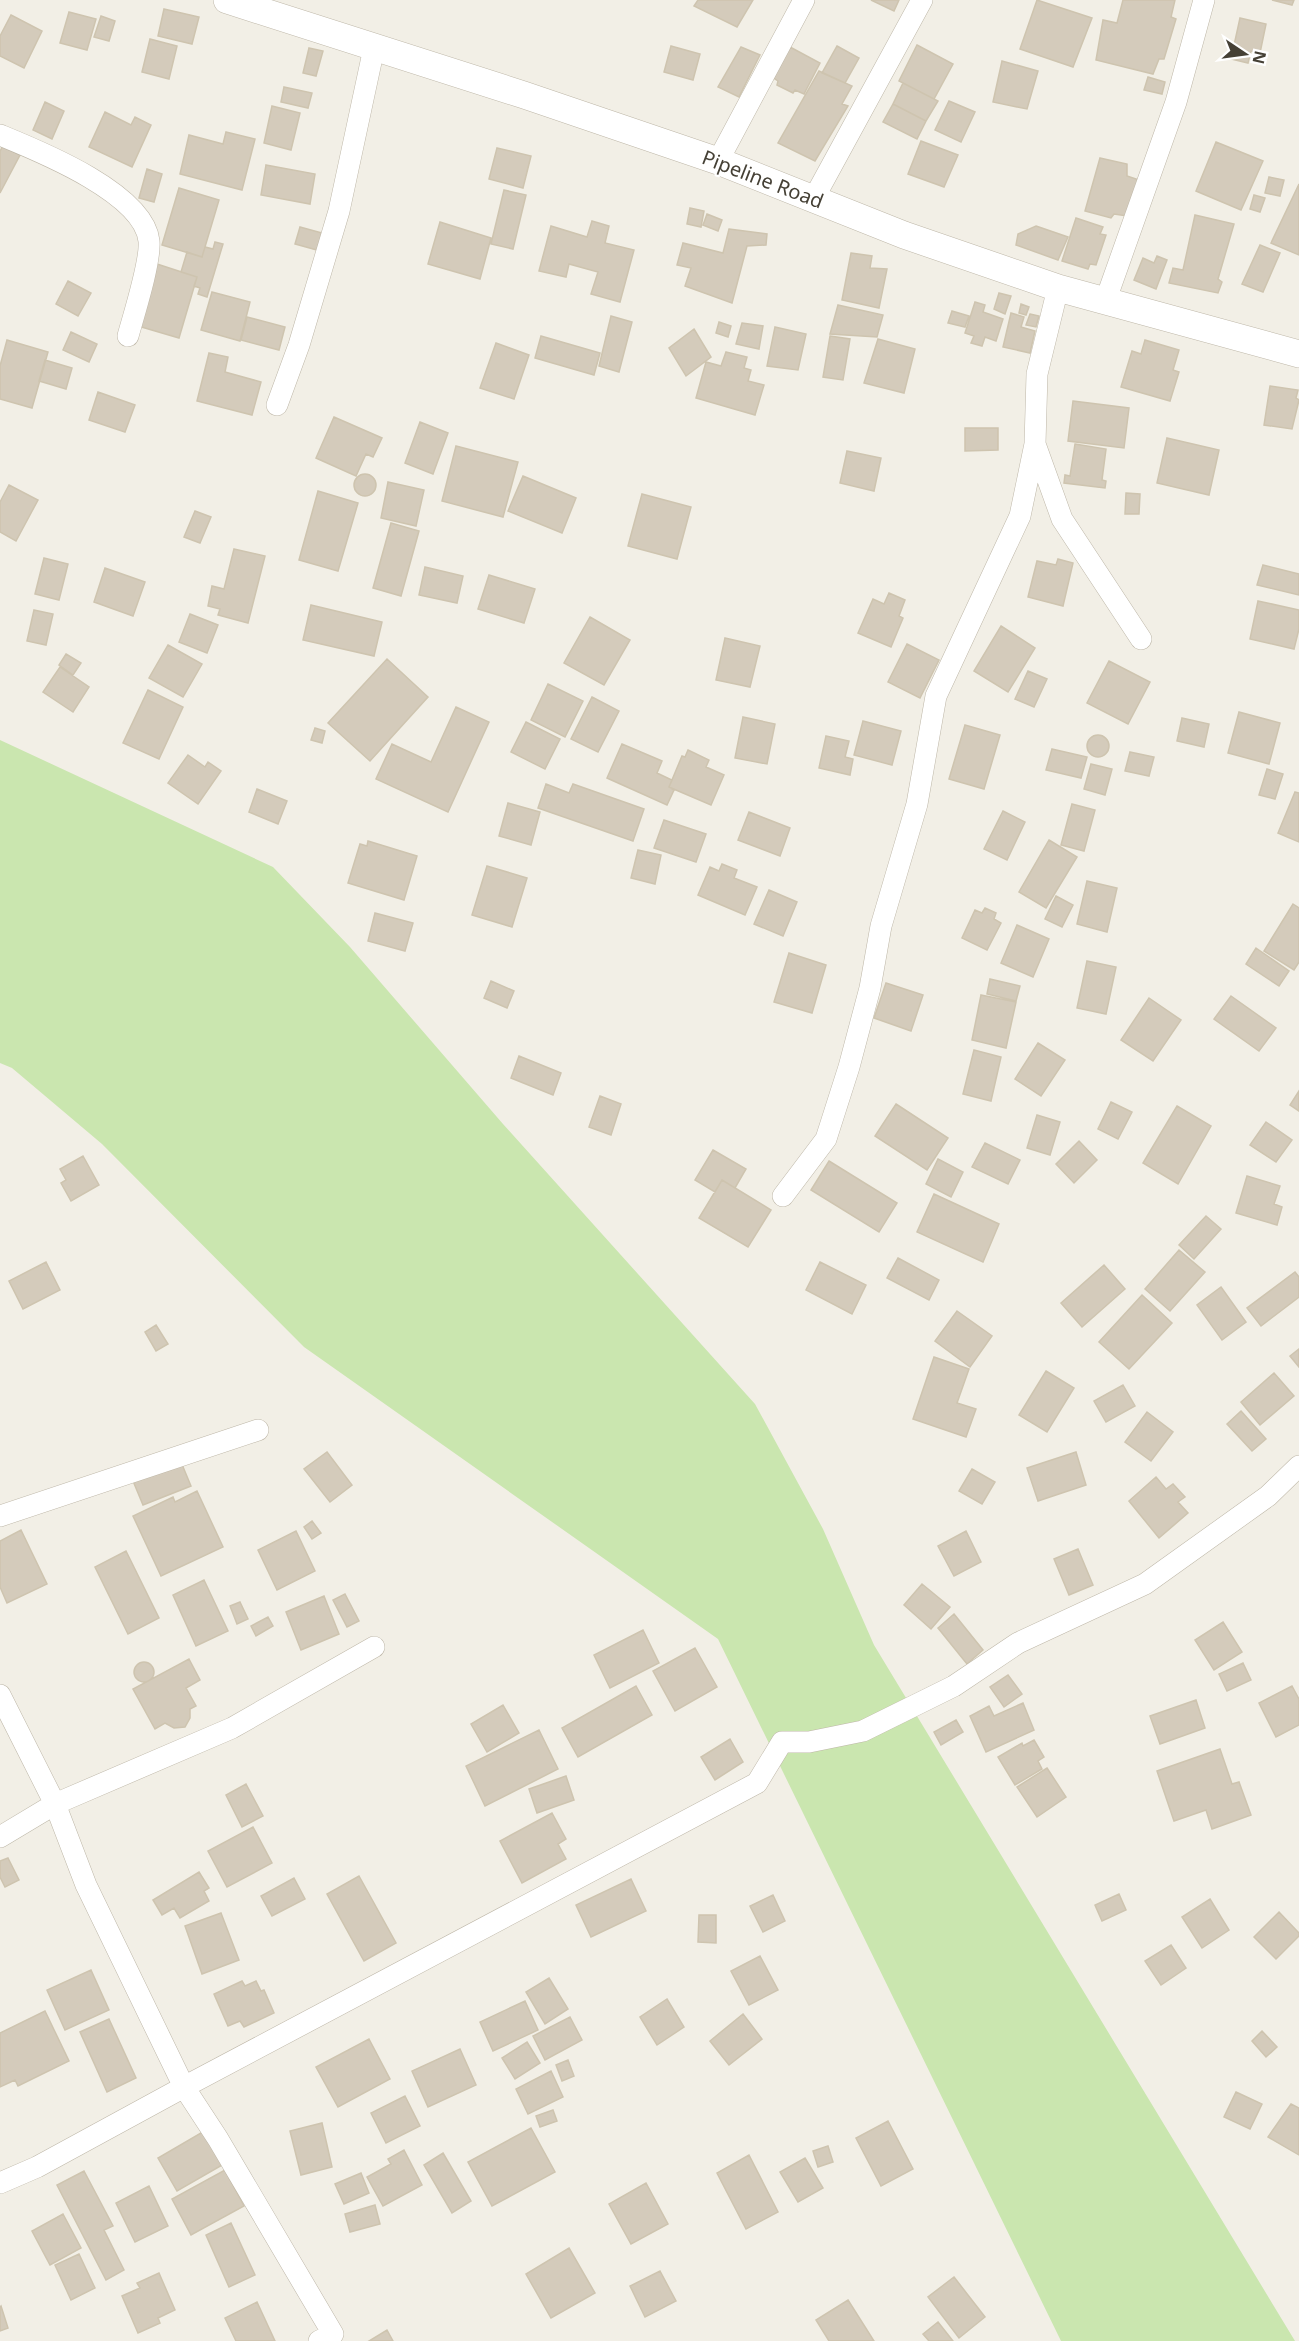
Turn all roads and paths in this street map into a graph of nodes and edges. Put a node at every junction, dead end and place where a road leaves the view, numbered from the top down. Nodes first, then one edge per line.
1 (227, 0) edge
2 (804, 0) edge
3 (922, 0) edge
4 (1204, 0) edge
5 (374, 48) junction
6 (0, 135) edge
7 (718, 161) junction
8 (814, 198) junction
9 (1058, 288) junction
10 (1105, 302) junction
11 (129, 336) dead end
12 (1299, 354) edge
13 (277, 405) dead end
14 (1035, 444) junction
15 (1141, 639) dead end
16 (783, 1196) dead end
17 (258, 1430) dead end
18 (1299, 1466) edge
19 (0, 1516) edge
20 (374, 1647) dead end
21 (0, 1695) edge
22 (55, 1804) junction
23 (0, 1837) edge
24 (184, 2086) junction
25 (0, 2183) edge
26 (320, 2341) edge

1 - 5 street, Pipeline Road
2 - 7 street
3 - 8 street
4 - 10 street
5 - 7 street, Pipeline Road
5 - 13 street
6 - 11 street
7 - 8 street, Pipeline Road
8 - 9 street, Pipeline Road
9 - 10 street, Pipeline Road
9 - 14 street
10 - 12 street, Pipeline Road
14 - 15 street
14 - 16 street
17 - 19 street
18 - 24 street
20 - 22 street
21 - 22 street
22 - 23 street
22 - 24 street
24 - 25 street
24 - 26 street

